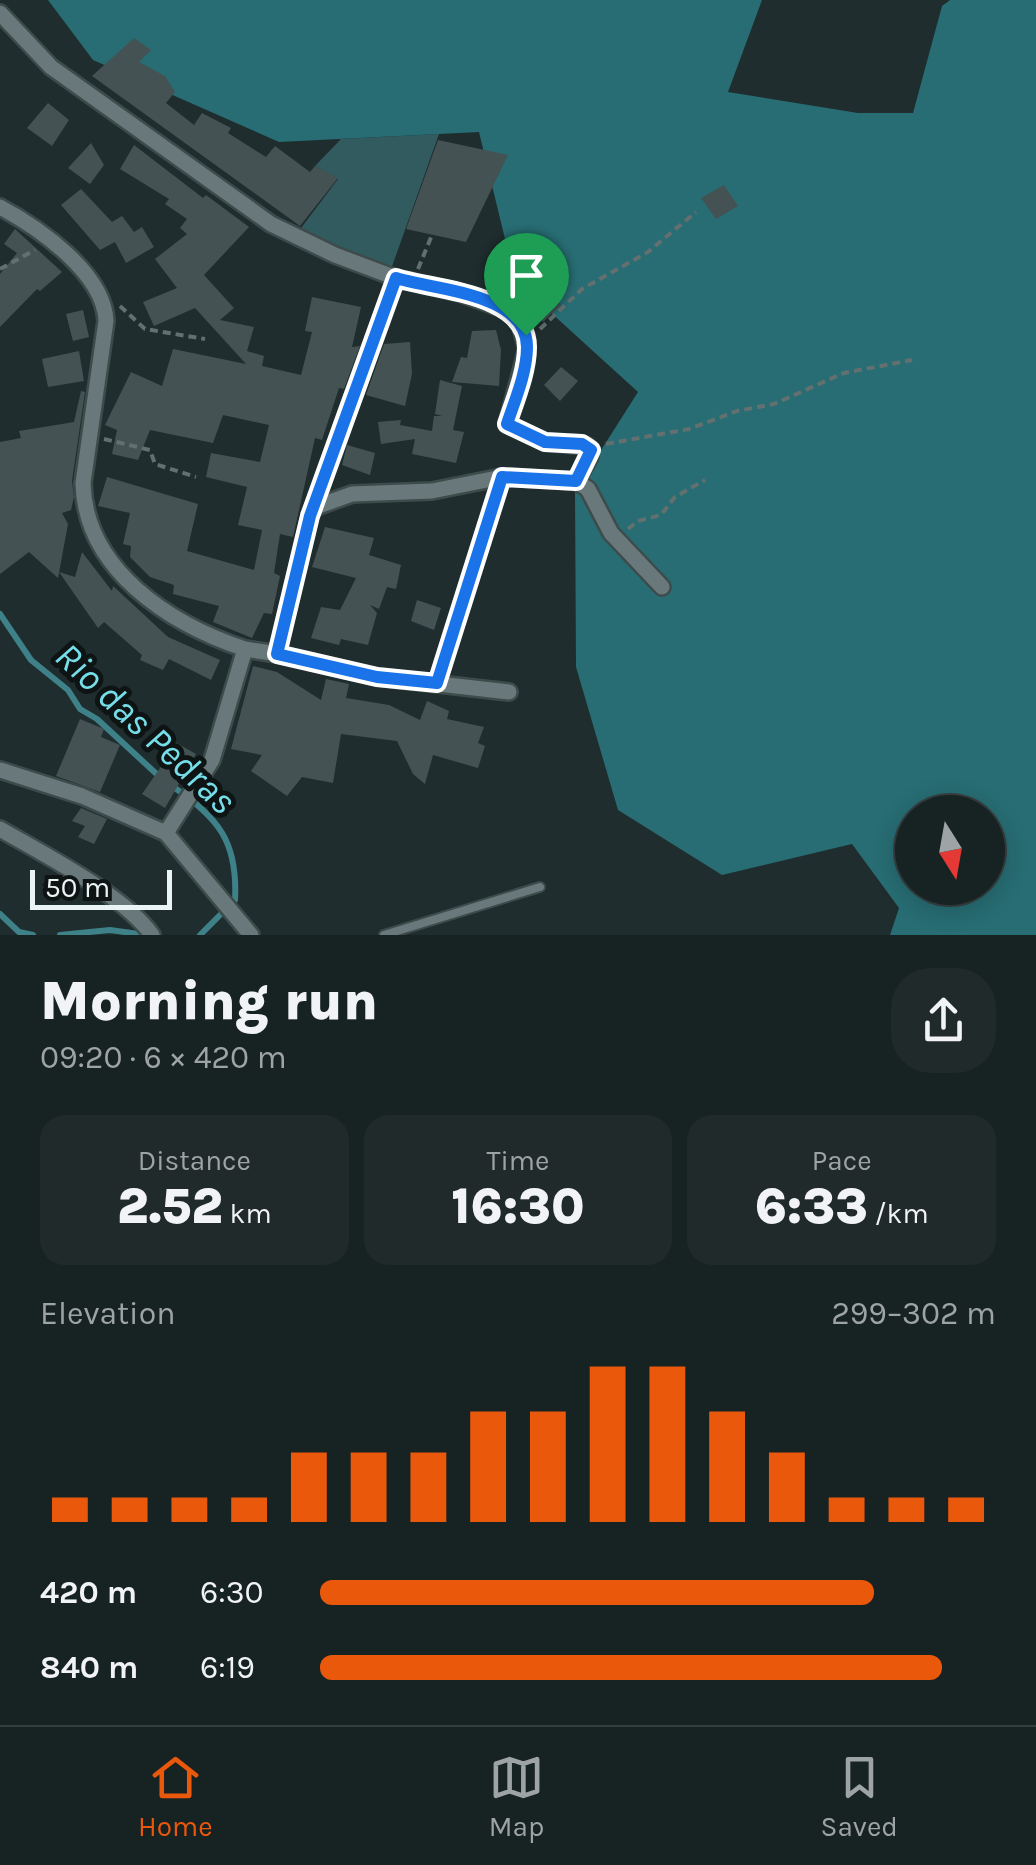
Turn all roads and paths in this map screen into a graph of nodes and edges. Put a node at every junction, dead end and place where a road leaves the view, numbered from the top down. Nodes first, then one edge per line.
1 (0, 13) edge
2 (0, 207) edge
3 (696, 212) dead end
4 (432, 235) dead end
5 (52, 239) junction
6 (0, 269) edge
7 (404, 280) junction
8 (99, 292) junction
9 (526, 335) junction
10 (205, 339) dead end
11 (912, 360) dead end
12 (90, 436) junction
13 (591, 450) junction
14 (196, 477) dead end
15 (502, 477) junction
16 (705, 480) dead end
17 (576, 481) junction
18 (313, 508) junction
19 (620, 542) junction
20 (662, 586) dead end
21 (245, 649) junction
22 (277, 654) junction
23 (437, 683) junction
24 (509, 692) dead end
25 (0, 770) edge
26 (0, 830) edge
27 (166, 833) junction
28 (540, 887) dead end
29 (152, 935) edge
30 (251, 935) edge
31 (384, 935) edge

1 - 7 street
2 - 5 street
3 - 9 path
4 - 7 path
5 - 6 path
5 - 8 street
7 - 9 street
7 - 18 street
8 - 10 path
8 - 12 street
9 - 13 street
11 - 13 path
12 - 14 path
12 - 21 street
13 - 17 street
15 - 17 street
15 - 18 street
15 - 23 street
16 - 19 path
17 - 19 street
18 - 22 street
19 - 20 street
21 - 22 street
21 - 27 street
22 - 23 street
23 - 24 street
25 - 27 street
26 - 29 street
27 - 30 street
28 - 31 lane

